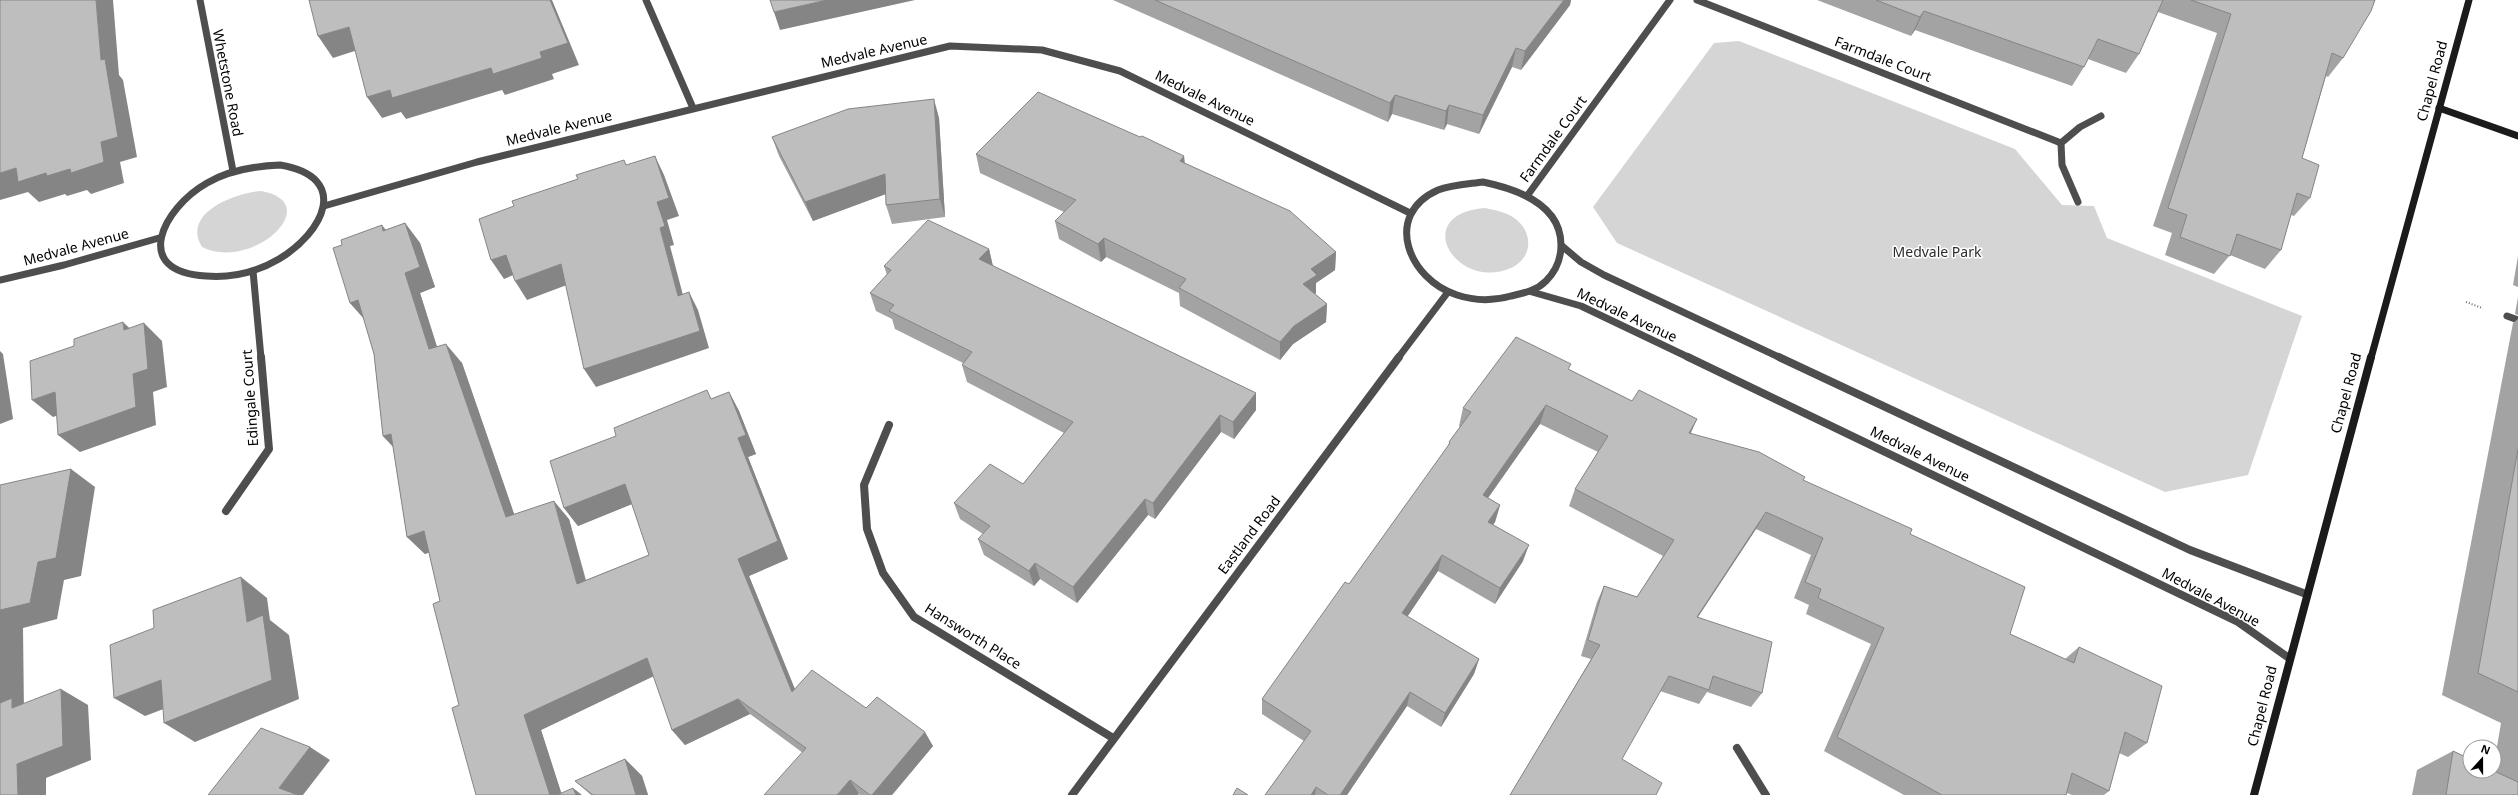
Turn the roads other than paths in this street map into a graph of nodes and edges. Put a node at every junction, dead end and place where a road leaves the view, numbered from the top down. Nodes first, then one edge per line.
1 (200, 0) edge
2 (646, 0) edge
3 (1670, 0) edge
4 (1697, 0) edge
5 (2470, 0) edge
6 (693, 108) junction
7 (2439, 108) junction
8 (2101, 116) dead end
9 (2518, 136) edge
10 (2061, 143) junction
11 (233, 171) junction
12 (1527, 196) junction
13 (2078, 202) dead end
14 (324, 206) junction
15 (1410, 213) junction
16 (159, 238) junction
17 (1562, 246) junction
18 (253, 270) junction
19 (0, 280) edge
20 (1448, 292) junction
21 (1532, 292) junction
22 (2507, 316) dead end
23 (2518, 320) edge
24 (889, 425) dead end
25 (226, 511) dead end
26 (2306, 594) junction
27 (2289, 658) junction
28 (1113, 738) junction
29 (1737, 748) dead end
30 (1072, 795) edge
31 (1766, 795) edge
32 (2254, 795) edge

1 - 11 street, Whetstone Road
2 - 6 street
3 - 12 street, Farmdale Court
4 - 10 street, Farmdale Court
5 - 7 main road, Chapel Road
6 - 14 street, Medvale Avenue
6 - 15 street, Medvale Avenue
7 - 9 main road
7 - 26 main road, Chapel Road
8 - 10 street
10 - 13 street
11 - 14 street
11 - 16 street
12 - 15 street
12 - 17 street
14 - 18 street
15 - 20 street
16 - 18 street
16 - 19 street, Medvale Avenue
17 - 21 street
17 - 26 street, Medvale Avenue
18 - 25 street, Edingale Court
20 - 21 street
20 - 28 street, Eastland Road
21 - 27 street, Medvale Avenue
22 - 23 street
24 - 28 street, Hansworth Place
26 - 27 main road, Chapel Road
27 - 32 main road, Chapel Road
28 - 30 street, Eastland Road
29 - 31 street

